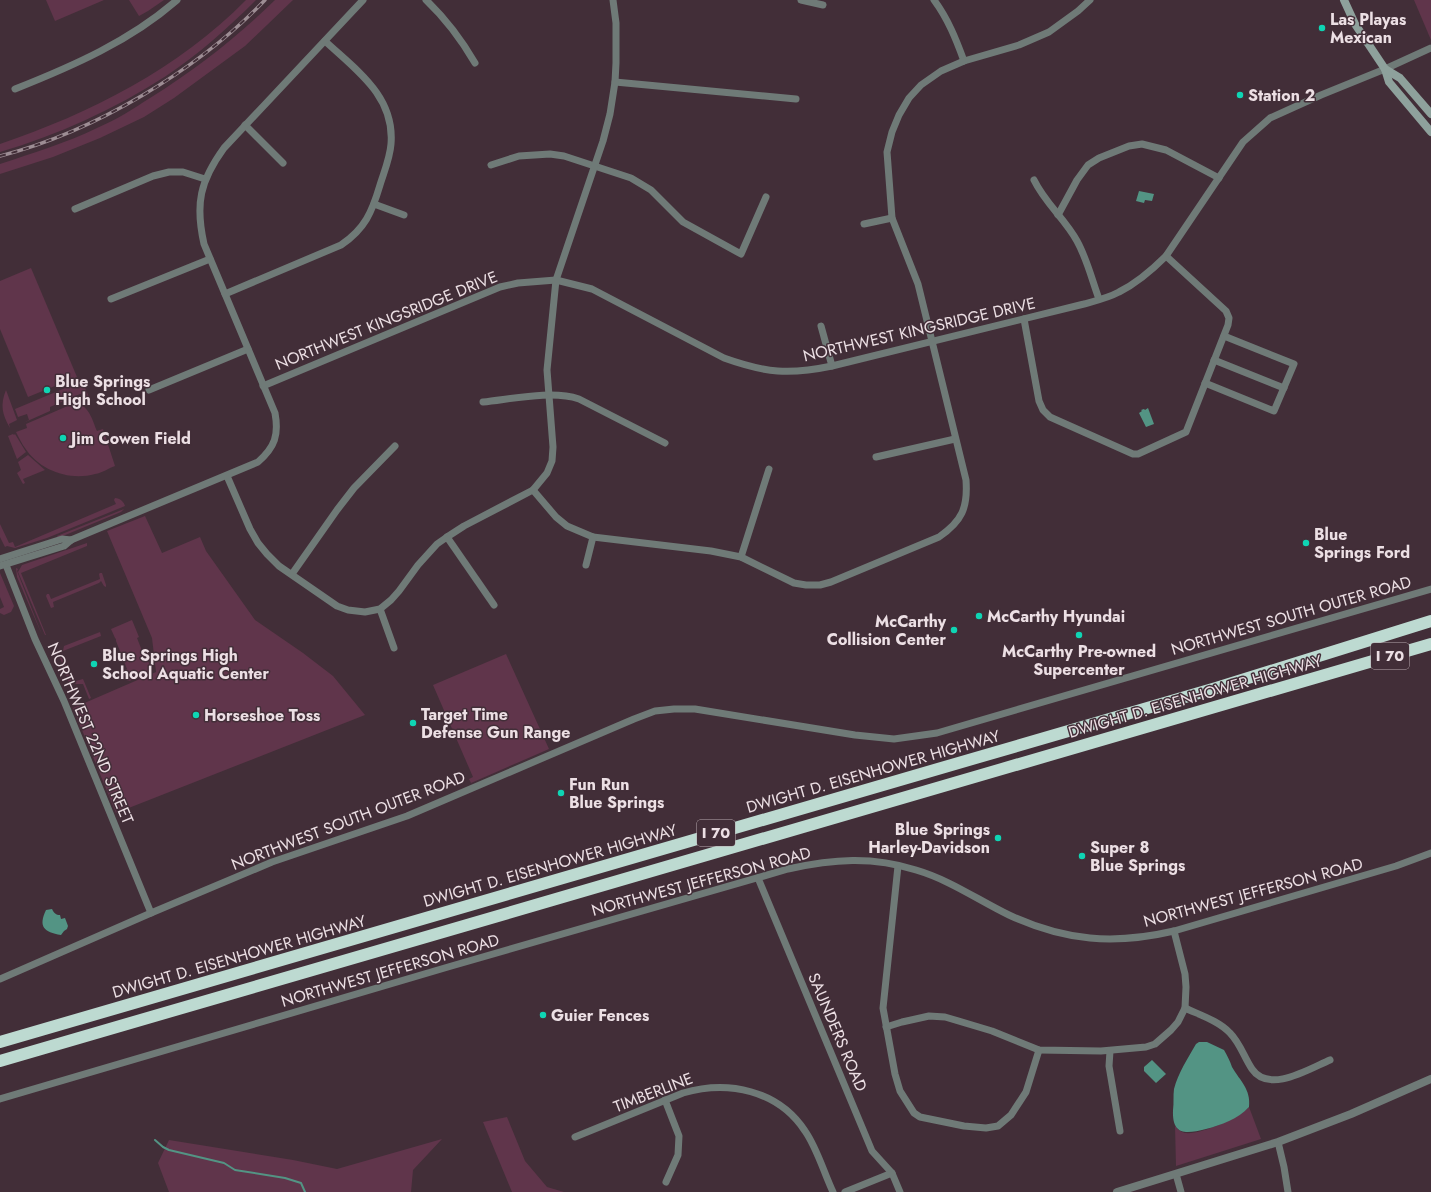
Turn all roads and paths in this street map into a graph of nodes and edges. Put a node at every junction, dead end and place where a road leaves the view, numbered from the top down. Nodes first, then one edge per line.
1 (177, 0) edge
2 (363, 0) edge
3 (426, 0) edge
4 (613, 0) edge
5 (801, 0) edge
6 (934, 0) edge
7 (1090, 0) edge
8 (1344, 0) edge
9 (823, 5) dead end
10 (325, 41) junction
11 (1431, 48) edge
12 (964, 61) junction
13 (474, 63) dead end
14 (1385, 69) junction
15 (615, 82) junction
16 (15, 89) dead end
17 (796, 99) dead end
18 (1431, 114) edge
19 (246, 125) junction
20 (1431, 132) edge
21 (283, 163) dead end
22 (491, 165) dead end
23 (594, 166) junction
24 (1219, 178) junction
25 (205, 179) junction
26 (1034, 180) dead end
27 (766, 197) dead end
28 (374, 204) junction
29 (75, 209) dead end
30 (404, 215) dead end
31 (1058, 215) junction
32 (892, 218) junction
33 (864, 224) dead end
34 (1166, 256) junction
35 (210, 259) junction
36 (556, 280) junction
37 (225, 294) junction
38 (111, 299) dead end
39 (1099, 299) junction
40 (1024, 319) junction
41 (821, 326) dead end
42 (1224, 336) junction
43 (932, 342) junction
44 (248, 349) junction
45 (1214, 360) junction
46 (832, 366) junction
47 (1205, 383) junction
48 (263, 386) junction
49 (1284, 388) junction
50 (149, 390) dead end
51 (549, 396) junction
52 (483, 402) dead end
53 (955, 439) junction
54 (665, 443) dead end
55 (395, 446) dead end
56 (876, 457) dead end
57 (769, 469) dead end
58 (227, 476) junction
59 (533, 490) junction
60 (447, 537) junction
61 (593, 537) junction
62 (71, 540) junction
63 (741, 557) junction
64 (0, 558) edge
65 (586, 565) dead end
66 (3, 566) edge
67 (292, 574) junction
68 (1431, 589) edge
69 (494, 605) dead end
70 (380, 609) junction
71 (1431, 621) edge
72 (1431, 644) edge
73 (394, 648) dead end
74 (1431, 853) edge
75 (898, 866) junction
76 (758, 878) junction
77 (151, 913) junction
78 (1174, 931) junction
79 (0, 979) edge
80 (1185, 1008) junction
81 (886, 1028) junction
82 (0, 1042) edge
83 (1039, 1050) junction
84 (1110, 1051) junction
85 (1330, 1060) dead end
86 (0, 1061) edge
87 (1431, 1079) edge
88 (0, 1099) edge
89 (665, 1100) junction
90 (1120, 1131) dead end
91 (575, 1137) dead end
92 (1278, 1142) junction
93 (892, 1173) junction
94 (1176, 1174) junction
95 (666, 1182) dead end
96 (833, 1192) edge
97 (845, 1192) edge
98 (900, 1192) edge
99 (1117, 1192) edge
100 (1182, 1192) edge
101 (1288, 1192) edge

1 - 16 street
2 - 10 street, NORTHWEST KINGSRIDGE DRIVE
3 - 13 street
4 - 15 street
5 - 9 street
6 - 12 street
7 - 12 street
8 - 14 main road
10 - 19 street, NORTHWEST KINGSRIDGE DRIVE
10 - 28 street
11 - 14 street, NORTHWEST KINGSRIDGE DRIVE
12 - 32 street
14 - 18 main road
14 - 20 main road
14 - 24 street, NORTHWEST KINGSRIDGE DRIVE
15 - 17 street
15 - 23 street
19 - 21 street
19 - 25 street, NORTHWEST KINGSRIDGE DRIVE
22 - 23 street
23 - 27 street
23 - 36 street
24 - 31 street
24 - 34 street, NORTHWEST KINGSRIDGE DRIVE
25 - 29 street
25 - 35 street, NORTHWEST KINGSRIDGE DRIVE
26 - 31 street
28 - 30 street
28 - 37 street
31 - 39 street
32 - 33 street
32 - 43 street
34 - 39 street, NORTHWEST KINGSRIDGE DRIVE
34 - 42 street
35 - 37 street, NORTHWEST KINGSRIDGE DRIVE
35 - 38 street
36 - 46 street, NORTHWEST KINGSRIDGE DRIVE
36 - 48 street, NORTHWEST KINGSRIDGE DRIVE
36 - 51 street
37 - 44 street, NORTHWEST KINGSRIDGE DRIVE
39 - 40 street, NORTHWEST KINGSRIDGE DRIVE
40 - 43 street, NORTHWEST KINGSRIDGE DRIVE
40 - 47 street
41 - 46 street
42 - 45 street
42 - 49 street
43 - 46 street, NORTHWEST KINGSRIDGE DRIVE
43 - 53 street
44 - 48 street, NORTHWEST KINGSRIDGE DRIVE
44 - 50 street
45 - 47 street
45 - 49 street
47 - 49 street
48 - 58 street
51 - 52 street
51 - 54 street
51 - 59 street
53 - 56 street
53 - 63 street
55 - 67 street
57 - 63 street
58 - 62 street
58 - 67 street
59 - 60 street
59 - 61 street
60 - 69 street
60 - 70 street
61 - 63 street
61 - 65 street
62 - 64 street
62 - 66 street
66 - 77 street, NORTHWEST 22ND STREET
67 - 70 street
68 - 77 street, NORTHWEST SOUTH OUTER ROAD
70 - 73 street
71 - 82 highway, DWIGHT D. EISENHOWER HIGHWAY / I 70
72 - 86 highway, DWIGHT D. EISENHOWER HIGHWAY / I 70
74 - 78 street, NORTHWEST JEFFERSON ROAD
75 - 76 street, NORTHWEST JEFFERSON ROAD
75 - 78 street, NORTHWEST JEFFERSON ROAD
75 - 81 street
76 - 88 street, NORTHWEST JEFFERSON ROAD
76 - 93 street, SAUNDERS ROAD
77 - 79 street, NORTHWEST SOUTH OUTER ROAD
78 - 80 street
80 - 84 street
80 - 85 street
81 - 83 street
81 - 83 street
83 - 84 street
84 - 90 street
87 - 92 street
89 - 91 street, TIMBERLINE
89 - 95 street
89 - 96 street, TIMBERLINE
92 - 94 street
92 - 101 street
93 - 97 street
93 - 98 street, SAUNDERS ROAD
94 - 99 street
94 - 100 street

